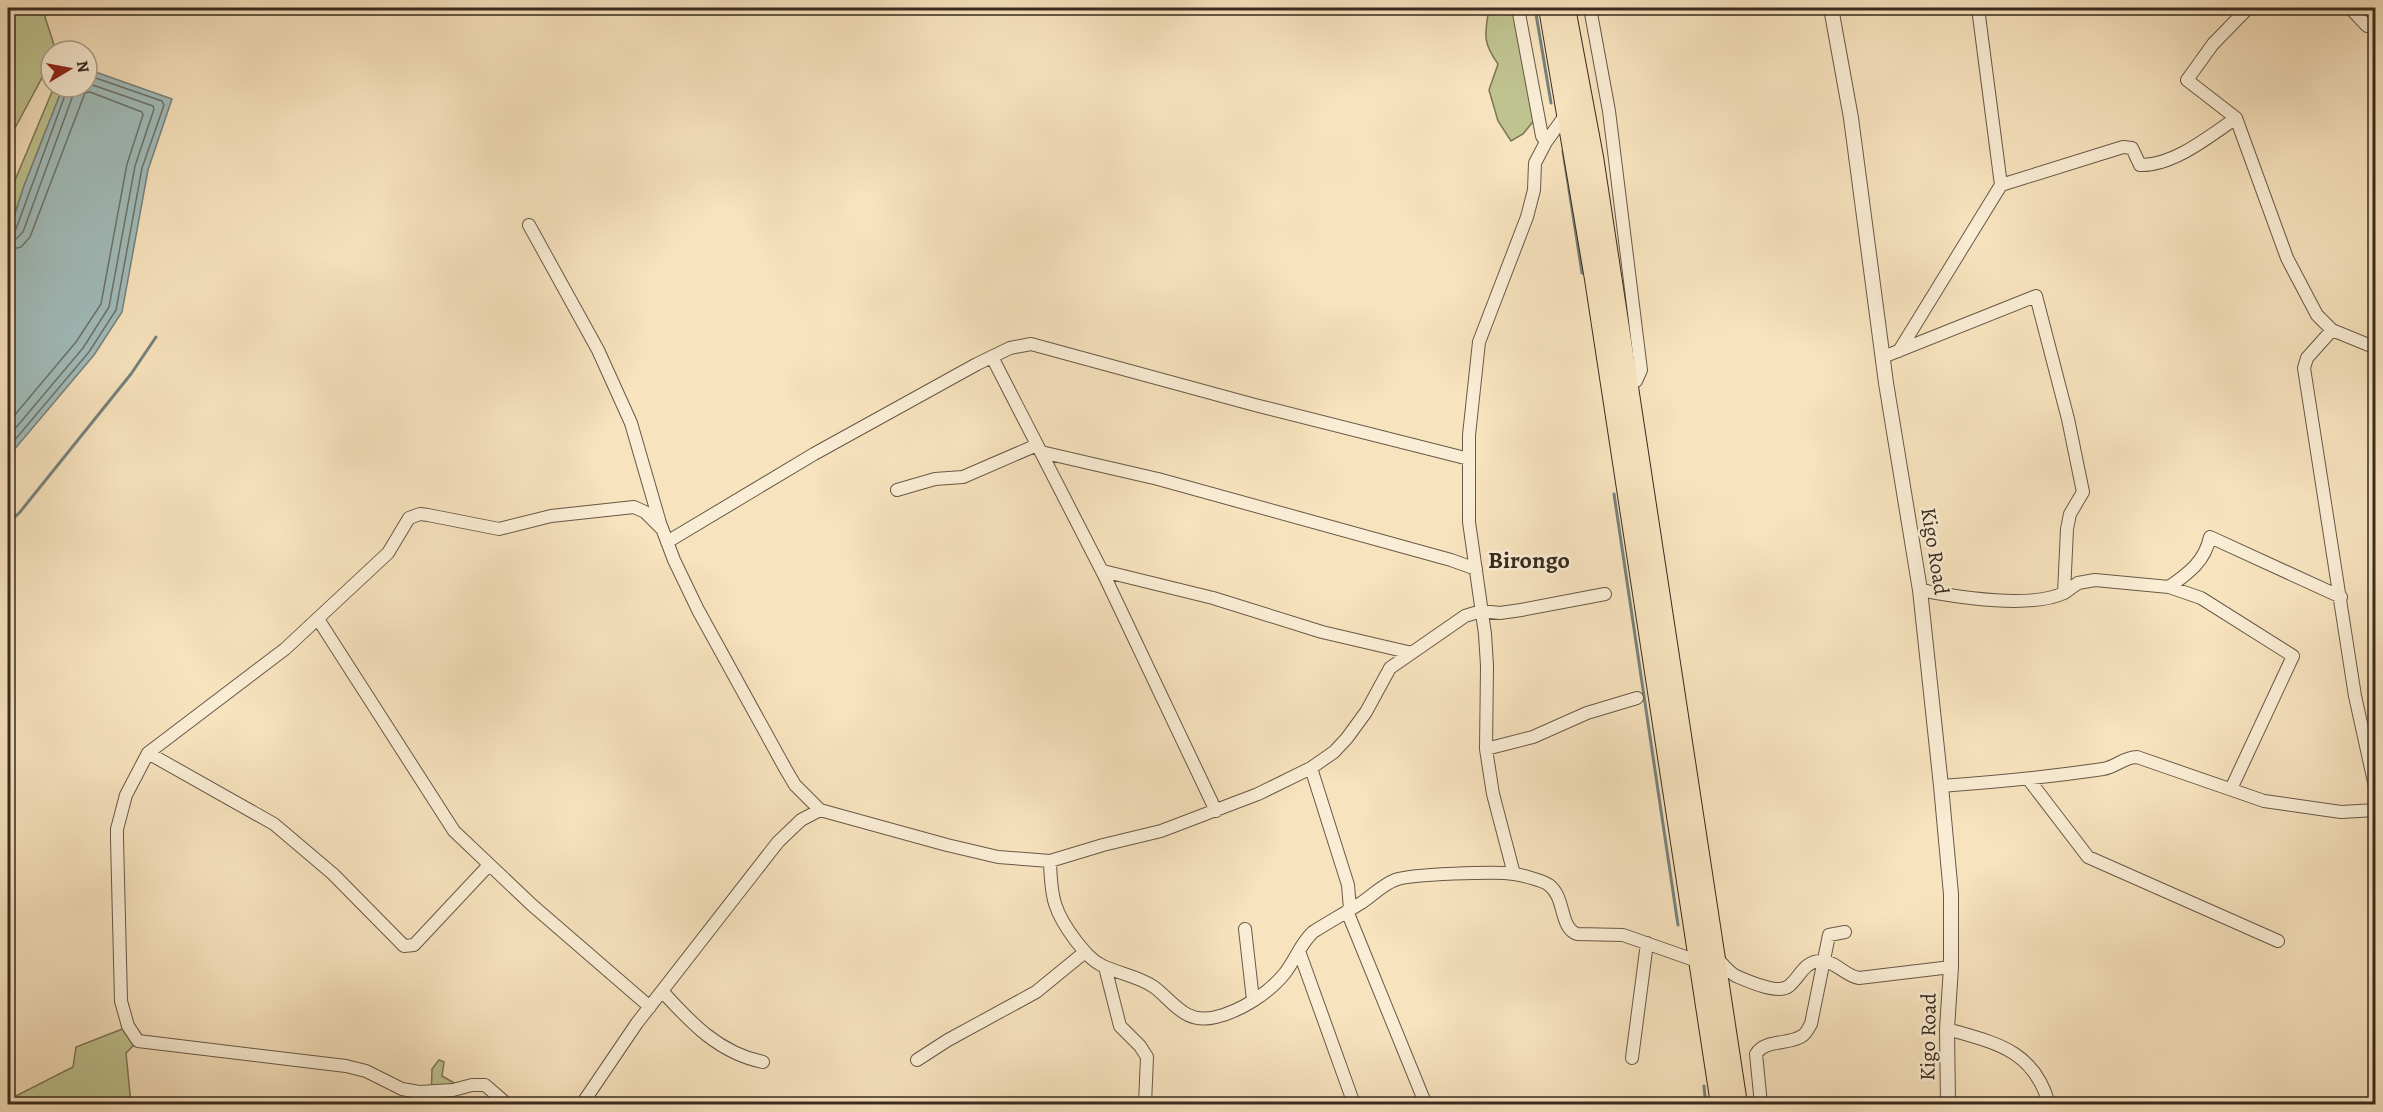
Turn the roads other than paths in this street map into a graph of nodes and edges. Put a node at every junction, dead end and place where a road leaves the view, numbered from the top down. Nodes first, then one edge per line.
1 (1518, 8) edge
2 (1549, 8) edge
3 (1565, 8) edge
4 (1590, 8) edge
5 (1831, 8) edge
6 (1978, 8) edge
7 (2248, 8) edge
8 (2350, 8) edge
9 (2373, 29) edge
10 (1567, 113) junction
11 (2236, 118) junction
12 (1546, 142) junction
13 (1573, 150) junction
14 (2001, 185) junction
15 (529, 225) dead end
16 (2332, 330) junction
17 (2376, 348) edge
18 (1899, 351) junction
19 (992, 357) junction
20 (1883, 357) junction
21 (1627, 385) junction
22 (1039, 448) junction
23 (1469, 459) junction
24 (897, 490) dead end
25 (662, 528) junction
26 (667, 542) junction
27 (1476, 569) junction
28 (1103, 571) junction
29 (2169, 587) junction
30 (1920, 590) junction
31 (2064, 593) junction
32 (1605, 594) dead end
33 (2341, 597) junction
34 (1481, 611) junction
35 (318, 619) junction
36 (1412, 653) junction
37 (1637, 698) dead end
38 (1486, 749) junction
39 (148, 753) junction
40 (1311, 768) junction
41 (2030, 780) junction
42 (1941, 786) junction
43 (2231, 789) junction
44 (2376, 791) edge
45 (820, 810) junction
46 (2376, 810) edge
47 (1216, 811) junction
48 (1050, 861) junction
49 (489, 865) junction
50 (1514, 874) junction
51 (1349, 910) junction
52 (1245, 929) dead end
53 (1845, 932) dead end
54 (1696, 938) junction
55 (2278, 941) dead end
56 (1647, 944) junction
57 (1299, 951) junction
58 (1085, 952) junction
59 (1676, 953) junction
60 (1707, 958) junction
61 (1825, 961) junction
62 (1105, 967) junction
63 (1951, 967) junction
64 (1735, 975) junction
65 (662, 992) junction
66 (1720, 999) junction
67 (1253, 1000) junction
68 (650, 1007) junction
69 (1947, 1029) junction
70 (1632, 1058) dead end
71 (917, 1060) dead end
72 (763, 1062) dead end
73 (1424, 1100) dead end
74 (507, 1104) edge
75 (582, 1104) edge
76 (1145, 1104) edge
77 (1354, 1104) edge
78 (1721, 1104) edge
79 (1737, 1104) edge
80 (1761, 1104) edge
81 (1948, 1104) edge
82 (2049, 1104) edge

1 - 12 street
2 - 10 highway
3 - 21 highway
4 - 21 street
5 - 20 street, Kigo Road
6 - 14 street
7 - 11 street
8 - 9 street
10 - 12 street
10 - 13 highway
11 - 14 street
11 - 16 street
12 - 13 street
12 - 23 street
13 - 54 highway
14 - 18 street
15 - 25 street
16 - 17 street
16 - 33 street
18 - 20 street
18 - 31 street
19 - 22 street
19 - 23 street
19 - 26 street
20 - 30 street, Kigo Road
21 - 60 highway
22 - 24 street
22 - 27 street
22 - 28 street
23 - 27 street
25 - 26 street
25 - 35 street
26 - 45 street
27 - 34 street
28 - 36 street
28 - 47 street
29 - 31 street
29 - 33 street
29 - 43 street
30 - 31 street
30 - 42 street, Kigo Road
32 - 34 street
33 - 44 street
34 - 36 street
34 - 38 street
35 - 39 street
35 - 49 street
36 - 40 street
37 - 38 street
38 - 50 street
39 - 49 street
39 - 74 street
40 - 47 street
40 - 51 street
41 - 42 street
41 - 43 street
41 - 55 street
42 - 63 street, Kigo Road
43 - 46 street
45 - 48 street
45 - 65 street
47 - 48 street
48 - 58 street
49 - 68 street
50 - 51 street
50 - 56 street
51 - 57 street
51 - 73 street
52 - 67 street
53 - 61 street
54 - 59 street
54 - 60 highway
56 - 59 street
56 - 70 street
57 - 67 street
57 - 77 street
58 - 62 street
58 - 71 street
59 - 60 street
60 - 64 street
60 - 66 highway
60 - 78 highway
61 - 63 street
61 - 64 street
61 - 80 street
62 - 67 street
62 - 76 street
63 - 69 street, Kigo Road
64 - 66 street
65 - 68 street
65 - 72 street
66 - 79 highway
68 - 75 street
69 - 81 street, Kigo Road
69 - 82 street

